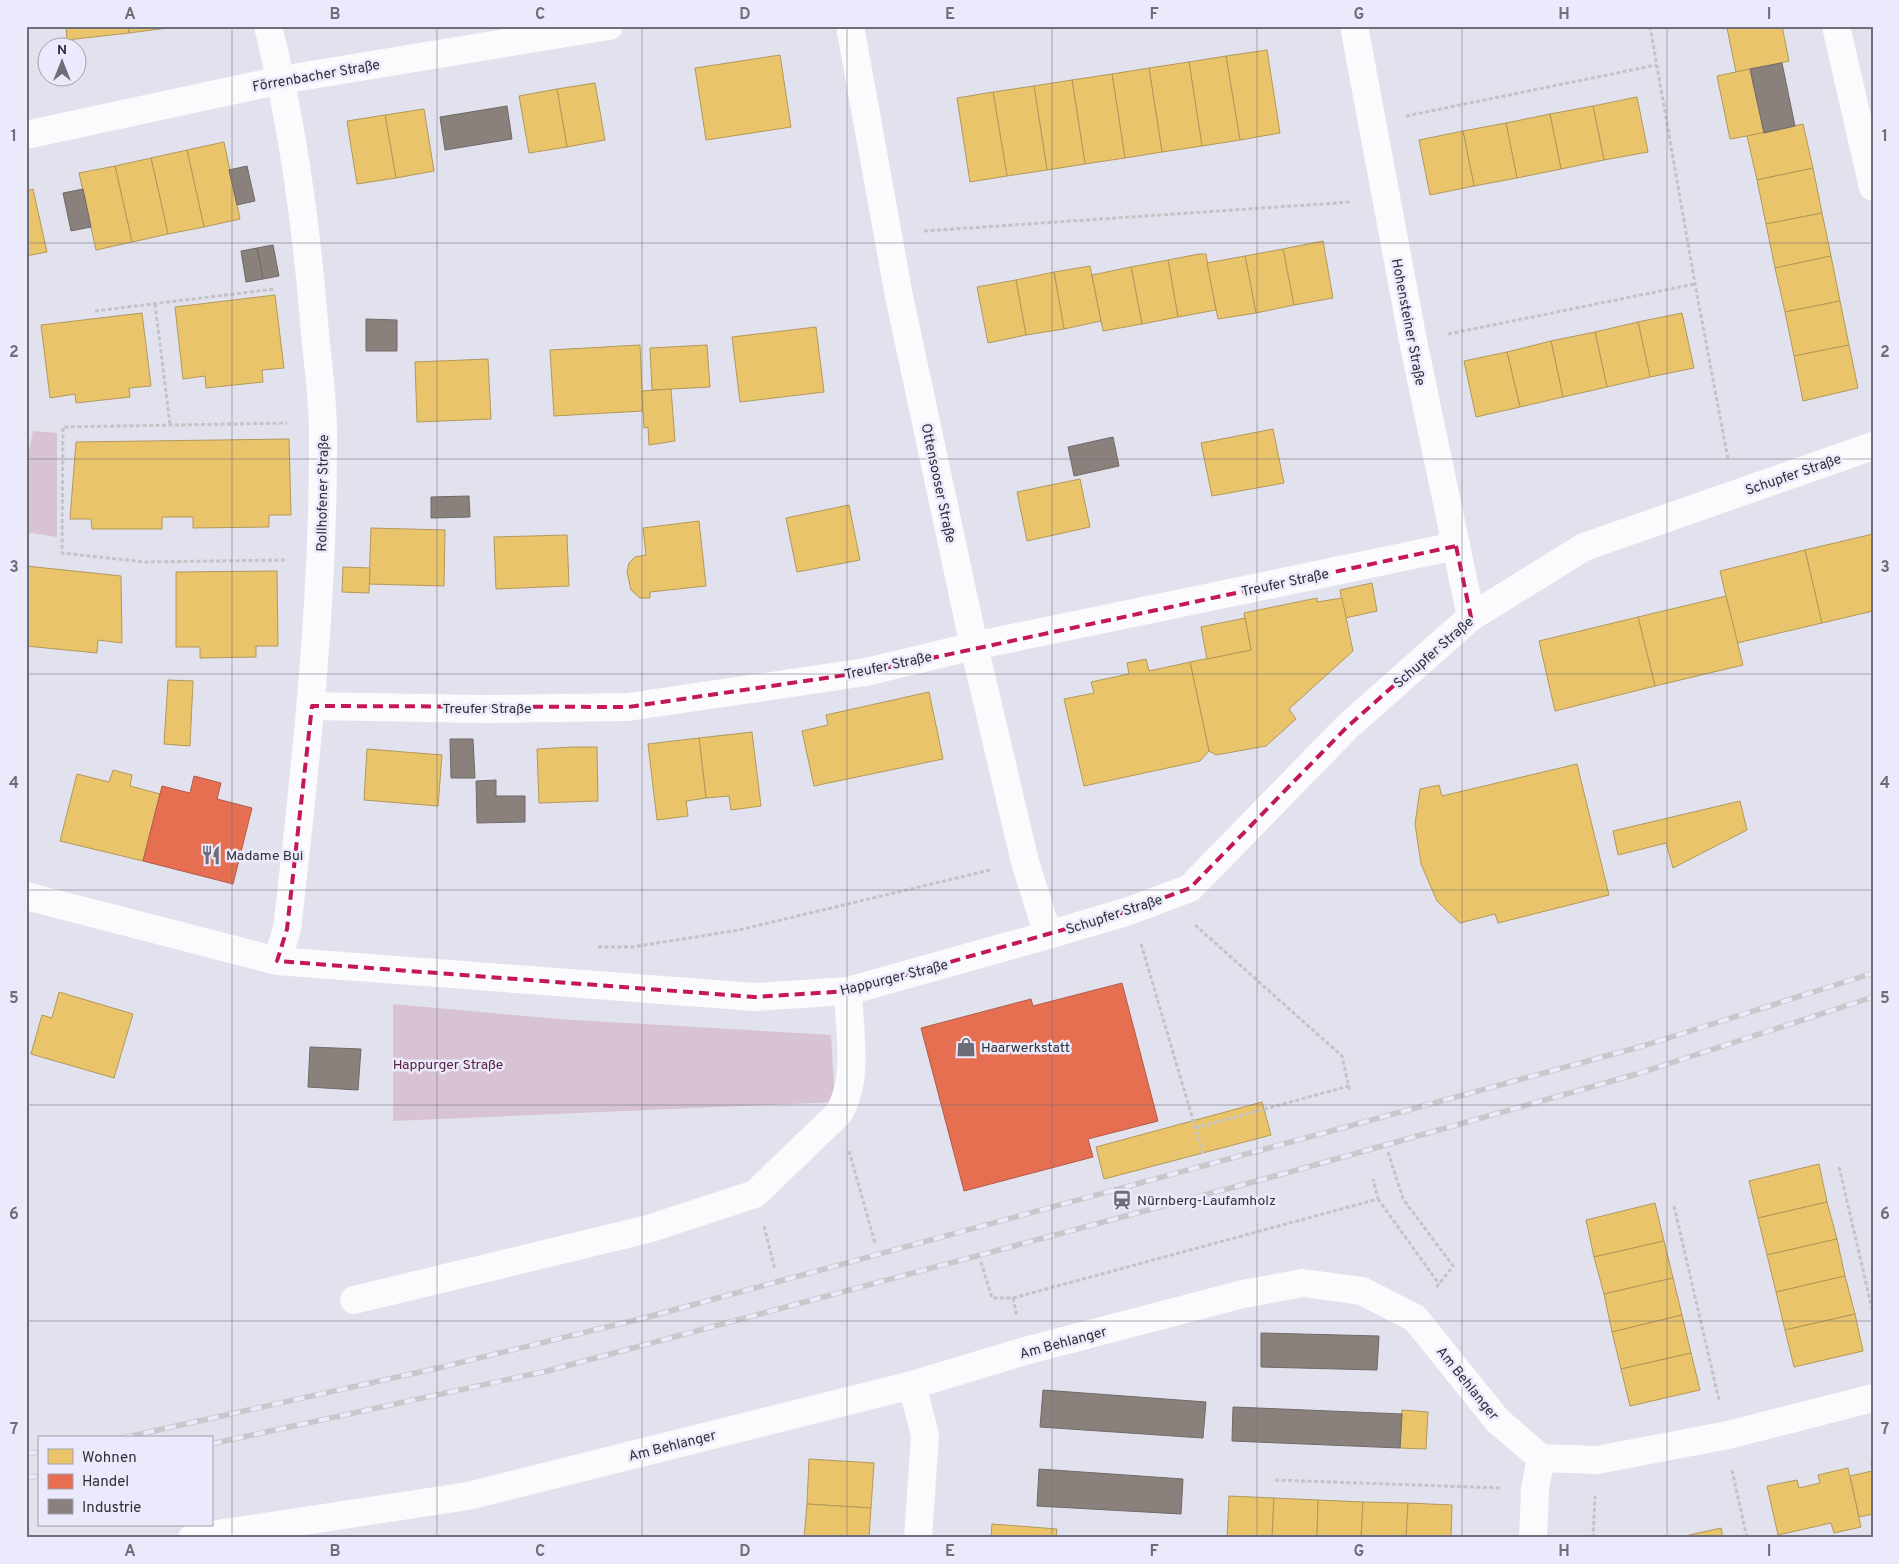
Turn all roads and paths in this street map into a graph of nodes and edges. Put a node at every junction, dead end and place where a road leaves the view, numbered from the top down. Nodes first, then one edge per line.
1 (268, 26) edge
2 (609, 26) edge
3 (850, 26) edge
4 (1354, 26) edge
5 (1650, 26) edge
6 (1836, 26) edge
7 (1656, 65) junction
8 (281, 80) junction
9 (1371, 123) junction
10 (26, 135) edge
11 (1873, 188) edge
12 (1385, 200) junction
13 (888, 234) junction
14 (311, 284) junction
15 (1695, 284) junction
16 (154, 304) junction
17 (95, 311) dead end
18 (1413, 341) junction
19 (322, 422) junction
20 (170, 425) junction
21 (1873, 446) edge
22 (1735, 494) junction
23 (1456, 546) junction
24 (321, 560) junction
25 (1471, 617) junction
26 (974, 646) junction
27 (312, 706) junction
28 (1025, 862) junction
29 (26, 896) edge
30 (1194, 924) dead end
31 (1048, 935) junction
32 (596, 947) dead end
33 (1144, 950) dead end
34 (276, 961) junction
35 (848, 991) junction
36 (1348, 1086) junction
37 (1350, 1092) dead end
38 (1195, 1128) junction
39 (846, 1142) dead end
40 (1388, 1152) dead end
41 (1203, 1154) dead end
42 (1839, 1167) dead end
43 (1373, 1179) dead end
44 (1378, 1199) junction
45 (1674, 1206) dead end
46 (768, 1241) dead end
47 (875, 1243) dead end
48 (981, 1262) dead end
49 (775, 1270) dead end
50 (1439, 1284) junction
51 (992, 1298) dead end
52 (1013, 1298) dead end
53 (354, 1300) dead end
54 (1873, 1313) edge
55 (1416, 1318) junction
56 (912, 1385) junction
57 (1873, 1398) edge
58 (1728, 1435) junction
59 (1541, 1458) junction
60 (1597, 1460) junction
61 (1276, 1480) dead end
62 (1535, 1489) junction
63 (192, 1538) edge
64 (918, 1538) edge
65 (1533, 1538) edge
66 (1592, 1538) edge
67 (1747, 1538) edge

1 - 8 street, Rollhofener Straße
2 - 8 street, Förrenbacher Straße
3 - 13 street, Ottensooser Straße
4 - 9 street, Hohensteiner Straße
5 - 7 path
6 - 11 street
7 - 9 path
7 - 15 path
8 - 10 street, Förrenbacher Straße
8 - 14 street, Rollhofener Straße
9 - 12 street, Hohensteiner Straße
12 - 13 path
12 - 18 street, Hohensteiner Straße
13 - 26 street, Ottensooser Straße
14 - 16 path
14 - 19 street, Rollhofener Straße
15 - 18 path
15 - 22 path
16 - 17 path
16 - 20 path
18 - 23 street, Hohensteiner Straße
19 - 20 path
19 - 24 street, Rollhofener Straße
20 - 24 path
21 - 22 street, Schupfer Straße
22 - 25 street, Schupfer Straße
23 - 25 street, Hohensteiner Straße
23 - 26 street, Treufer Straße
24 - 27 street, Rollhofener Straße
25 - 31 street, Schupfer Straße
26 - 27 street, Treufer Straße
26 - 28 street, Ottensooser Straße
27 - 34 street, Rollhofener Straße
28 - 31 street, Ottensooser Straße
28 - 32 path
29 - 34 street, Happurger Straße
30 - 36 path
31 - 35 street, Happurger Straße
33 - 38 path
34 - 35 street, Happurger Straße
35 - 53 street
36 - 37 path
36 - 38 path
38 - 41 path
39 - 47 path
40 - 50 path
42 - 54 path
43 - 44 path
44 - 50 path
44 - 52 path
45 - 58 path
46 - 49 path
48 - 51 path
50 - 55 path
55 - 56 street, Am Behlanger
55 - 59 street, Am Behlanger
56 - 63 street, Am Behlanger
56 - 64 street
57 - 58 street
58 - 60 street
58 - 67 path
59 - 60 street
59 - 62 street
60 - 66 path
61 - 62 path
62 - 65 street

